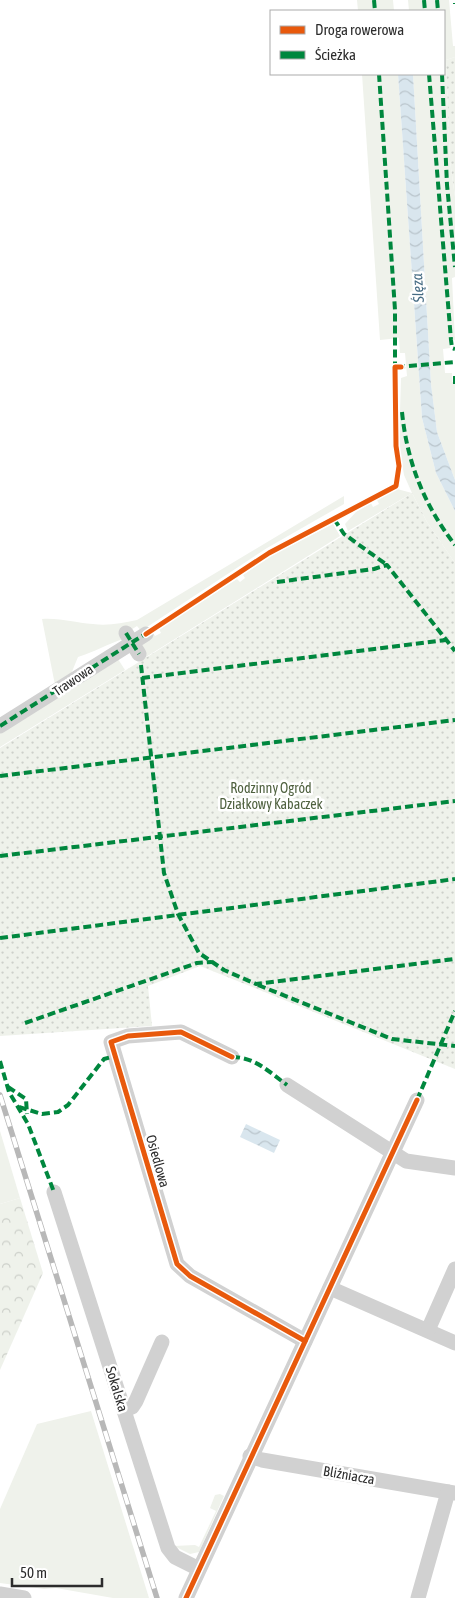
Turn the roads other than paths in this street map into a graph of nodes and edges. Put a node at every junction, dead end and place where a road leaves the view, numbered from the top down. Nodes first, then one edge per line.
1 (146, 634) dead end
2 (0, 726) edge
3 (232, 1057) dead end
4 (287, 1085) dead end
5 (416, 1100) dead end
6 (393, 1153) junction
7 (455, 1168) edge
8 (54, 1192) dead end
9 (455, 1269) edge
10 (330, 1288) junction
11 (428, 1330) junction
12 (162, 1342) dead end
13 (305, 1342) junction
14 (455, 1343) edge
15 (124, 1410) junction
16 (250, 1456) junction
17 (452, 1492) edge
18 (199, 1569) junction
19 (0, 1594) edge
20 (18, 1598) edge
21 (186, 1598) edge
22 (418, 1598) edge

1 - 2 street, Trawowa
3 - 13 street, Osiedlowa
4 - 6 street
5 - 6 street
6 - 7 street
6 - 10 street
8 - 15 street, Sokalska
9 - 11 street
10 - 11 street
10 - 13 street
11 - 14 street
12 - 15 street
13 - 16 street
15 - 18 street, Sokalska
16 - 17 street, Bliźniacza
16 - 18 street
17 - 22 street, Bliźniacza
18 - 21 street
19 - 20 street

